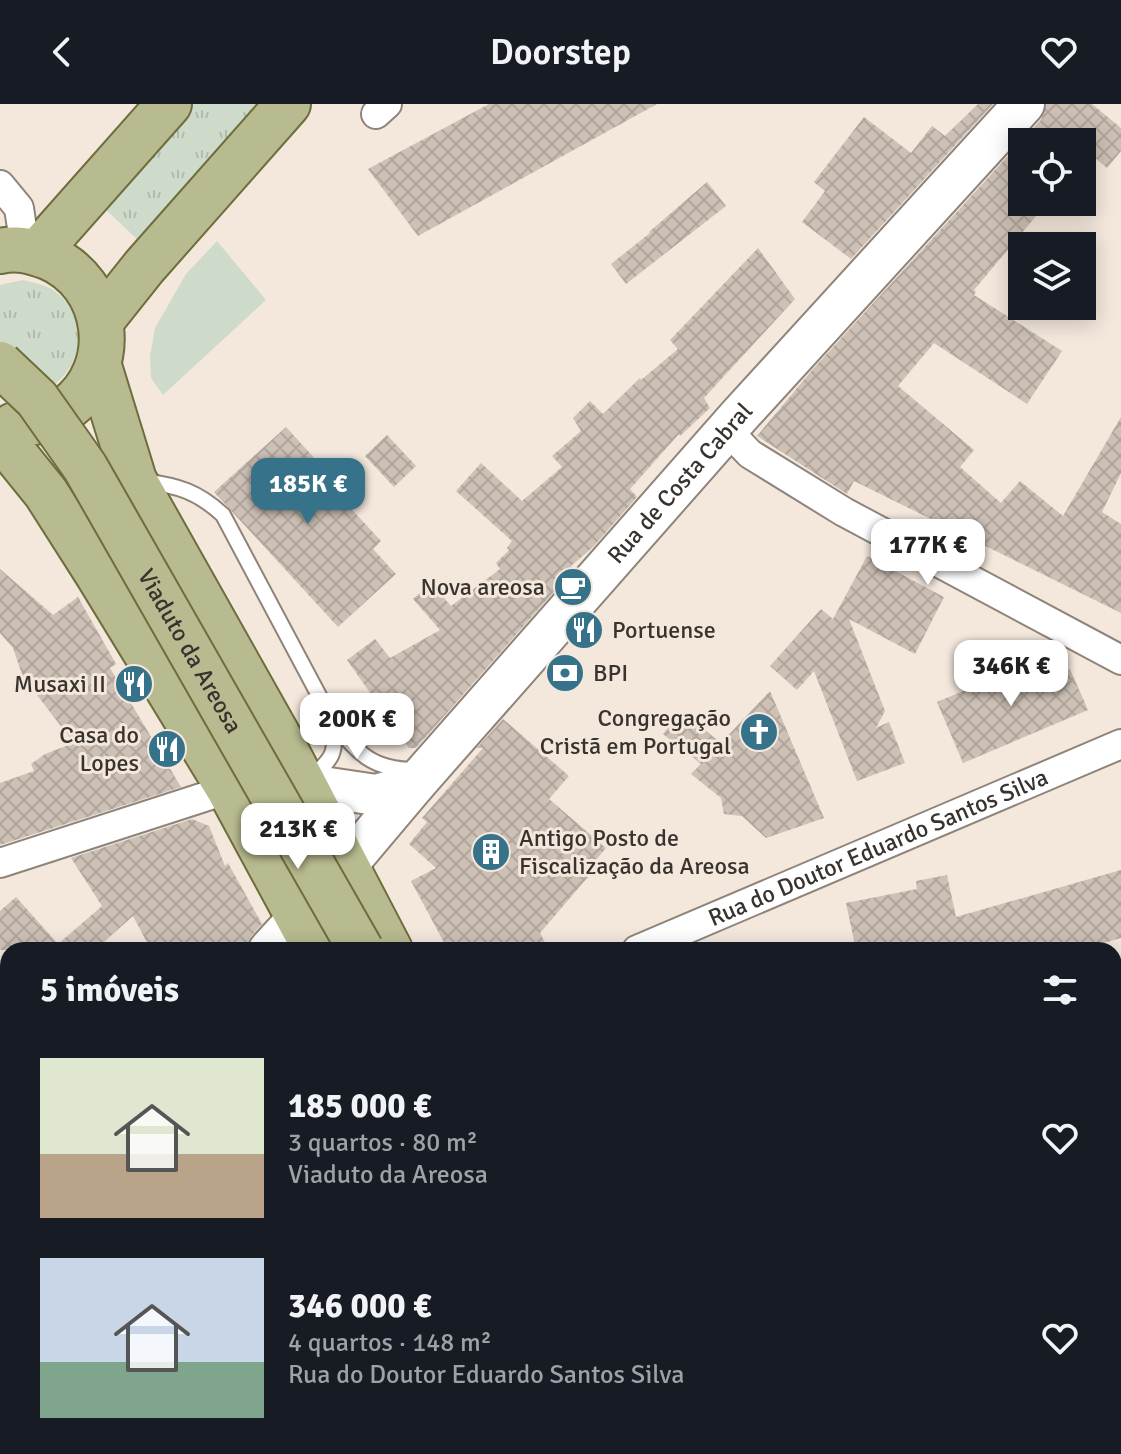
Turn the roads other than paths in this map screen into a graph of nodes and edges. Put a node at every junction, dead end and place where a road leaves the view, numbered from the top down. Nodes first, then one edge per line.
1 (169, 104) edge
2 (288, 104) edge
3 (1024, 104) edge
4 (0, 185) edge
5 (21, 251) edge
6 (101, 321) junction
7 (0, 364) edge
8 (99, 366) junction
9 (0, 423) edge
10 (727, 430) junction
11 (0, 436) edge
12 (134, 480) junction
13 (1121, 660) edge
14 (332, 720) junction
15 (1121, 744) edge
16 (424, 774) junction
17 (302, 784) junction
18 (229, 789) junction
19 (0, 863) edge
20 (345, 867) junction
21 (313, 939) edge
22 (327, 942) edge
23 (375, 942) edge
24 (375, 942) edge
25 (376, 942) edge
26 (656, 942) edge

1 - 5 main road
2 - 6 main road
3 - 10 main road, Rua de Costa Cabral
4 - 5 street
5 - 6 main road
6 - 8 main road
7 - 23 main road, Viaduto da Areosa, bridge
8 - 9 main road
8 - 12 main road
10 - 13 street
10 - 16 main road, Rua de Costa Cabral
11 - 18 main road
12 - 14 lane
12 - 17 main road
14 - 16 lane
14 - 17 lane
15 - 26 street, Rua do Doutor Eduardo Santos Silva
16 - 17 main road
16 - 20 main road, Rua de Costa Cabral
17 - 18 main road
17 - 20 main road
18 - 19 street
18 - 21 main road
20 - 21 main road, Rua de Costa Cabral
20 - 25 main road
22 - 24 main road

